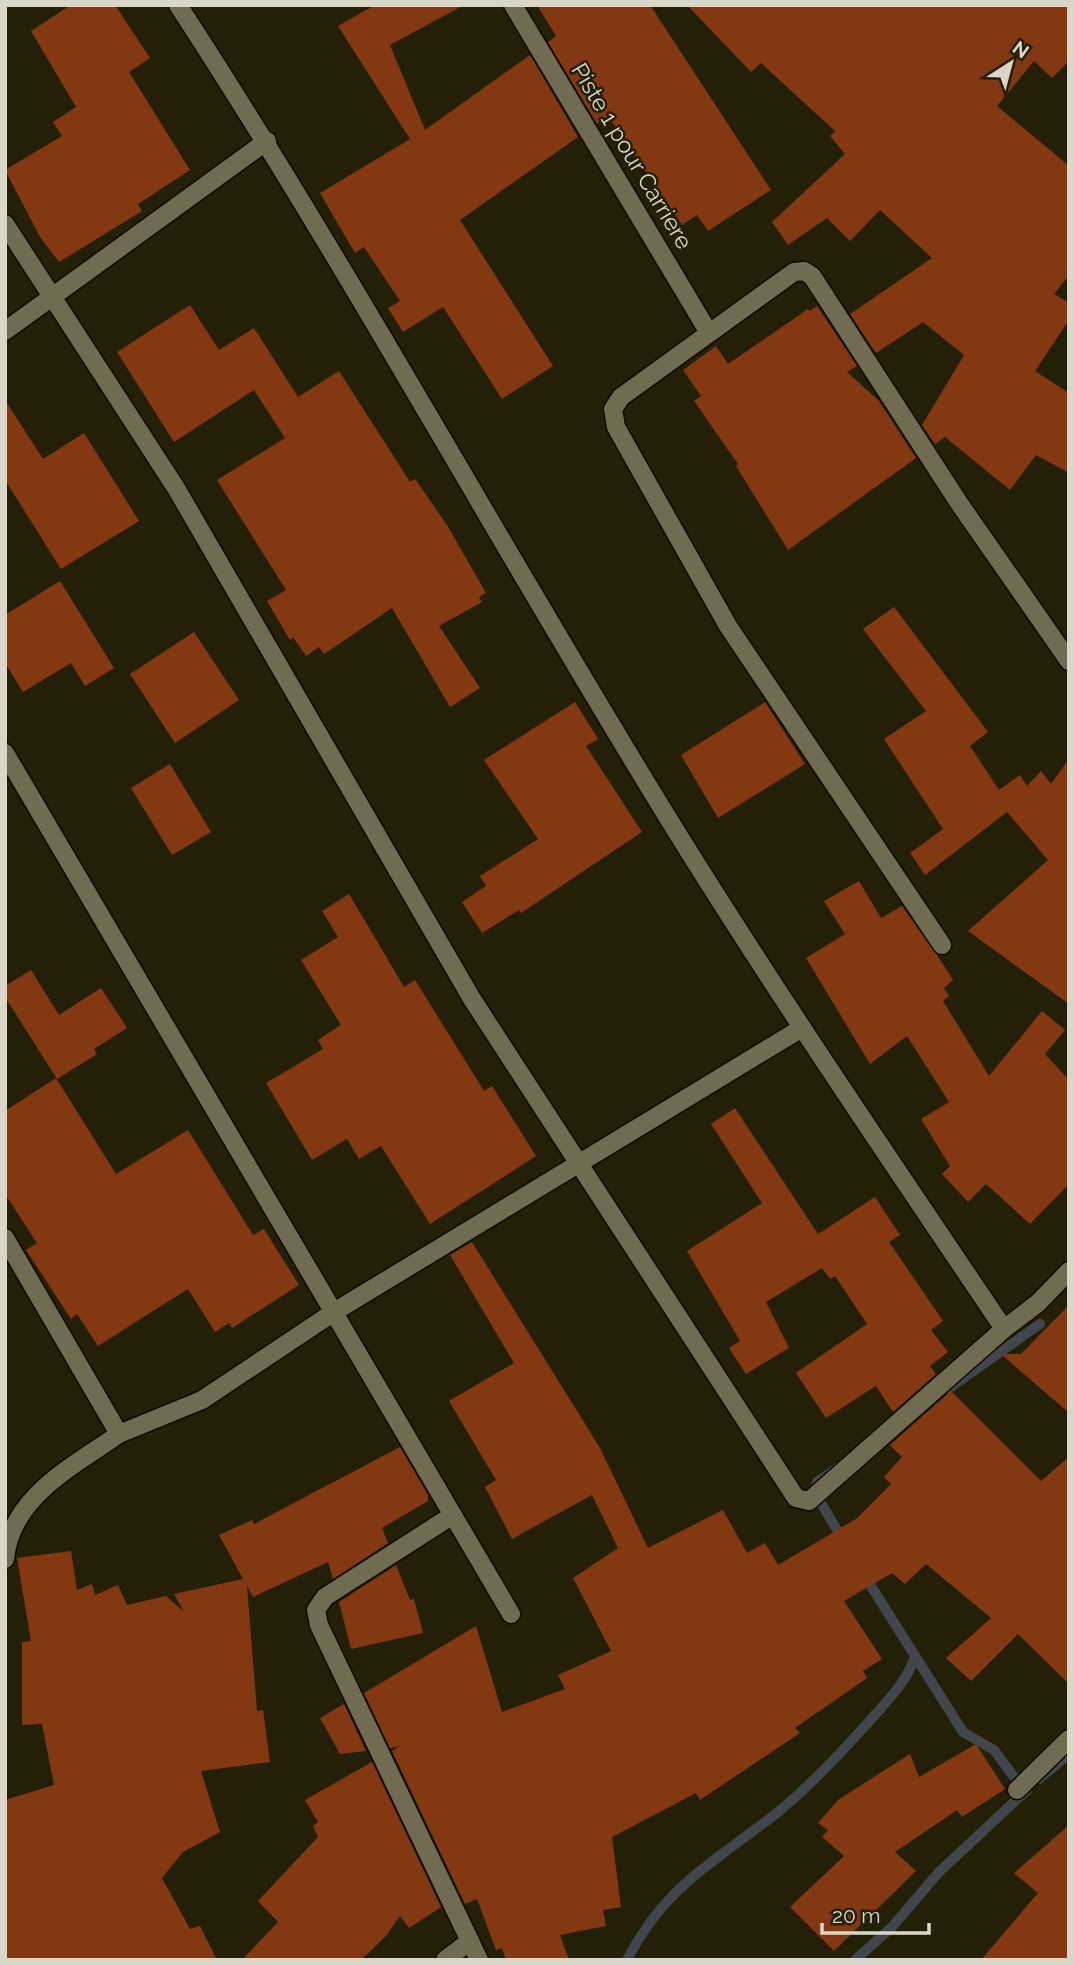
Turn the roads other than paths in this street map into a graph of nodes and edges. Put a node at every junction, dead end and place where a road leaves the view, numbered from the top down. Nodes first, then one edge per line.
1 (178, 5) edge
2 (513, 5) edge
3 (267, 141) junction
4 (5, 224) edge
5 (54, 299) junction
6 (5, 331) edge
7 (709, 333) junction
8 (1069, 661) edge
9 (5, 753) edge
10 (942, 945) dead end
11 (802, 1028) junction
12 (578, 1165) junction
13 (5, 1238) edge
14 (1069, 1271) edge
15 (334, 1312) junction
16 (1004, 1329) junction
17 (119, 1434) junction
18 (453, 1515) junction
19 (5, 1559) edge
20 (511, 1614) dead end
21 (1069, 1739) edge
22 (1017, 1790) dead end
23 (470, 1941) junction
24 (444, 1960) edge
25 (479, 1960) edge

1 - 3 street
2 - 7 street, Piste 1 pour Carriere
3 - 5 street
3 - 11 street
4 - 5 street
5 - 6 street
5 - 12 street
7 - 8 street
7 - 10 street
9 - 15 street
11 - 12 street
11 - 16 street
12 - 15 street
12 - 16 street
13 - 17 street
14 - 16 street
15 - 17 street
15 - 18 street
17 - 19 street
18 - 20 street
18 - 23 street
21 - 22 street
23 - 24 street
23 - 25 street

